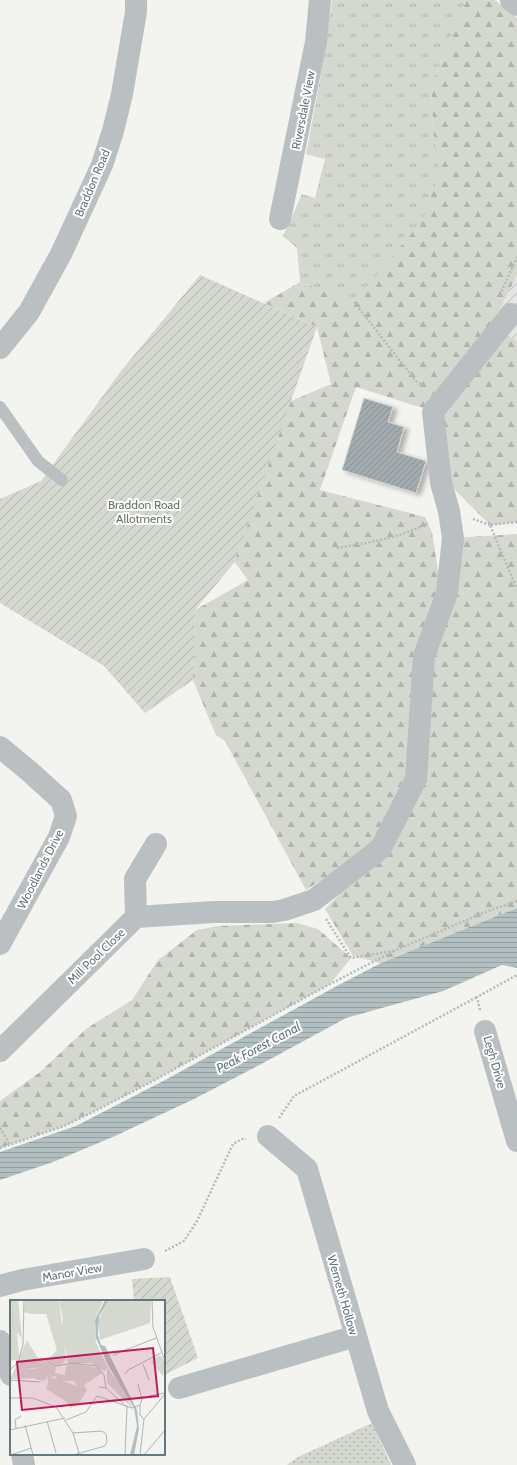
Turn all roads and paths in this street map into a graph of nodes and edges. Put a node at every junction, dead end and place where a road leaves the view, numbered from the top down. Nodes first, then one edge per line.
1 (136, 0) edge
2 (320, 0) edge
3 (511, 0) edge
4 (517, 5) edge
5 (280, 219) dead end
6 (354, 302) dead end
7 (514, 313) edge
8 (0, 348) edge
9 (416, 381) dead end
10 (0, 407) edge
11 (62, 480) dead end
12 (449, 511) junction
13 (517, 522) edge
14 (336, 548) dead end
15 (517, 589) edge
16 (0, 748) edge
17 (156, 844) dead end
18 (314, 900) junction
19 (517, 902) edge
20 (136, 918) junction
21 (0, 944) edge
22 (396, 950) junction
23 (517, 975) edge
24 (477, 997) junction
25 (485, 1031) joint
26 (0, 1051) edge
27 (0, 1128) edge
28 (268, 1136) junction
29 (517, 1141) edge
30 (10, 1145) junction
31 (0, 1148) edge
32 (144, 1259) joint
33 (0, 1286) edge
34 (356, 1336) junction
35 (0, 1340) edge
36 (10, 1368) edge
37 (179, 1388) dead end
38 (22, 1455) edge
39 (24, 1465) edge
40 (405, 1465) edge

1 - 8 street, Braddon Road
2 - 5 street, Riversdale View
3 - 4 street
6 - 9 path
7 - 12 street
10 - 11 lane
12 - 14 path
12 - 18 street
13 - 15 path
16 - 21 street, Woodlands Drive
17 - 20 street
18 - 20 street
18 - 22 path
19 - 22 path
20 - 26 street, Mill Pool Close
22 - 30 path
23 - 24 path
24 - 25 path
24 - 28 path
25 - 29 street, Legh Drive
27 - 30 path
28 - 32 path
28 - 34 street, Werneth Hollow
30 - 31 path
32 - 33 street, Manor View
34 - 37 street
34 - 40 street, Werneth Hollow
35 - 36 street
38 - 39 street

